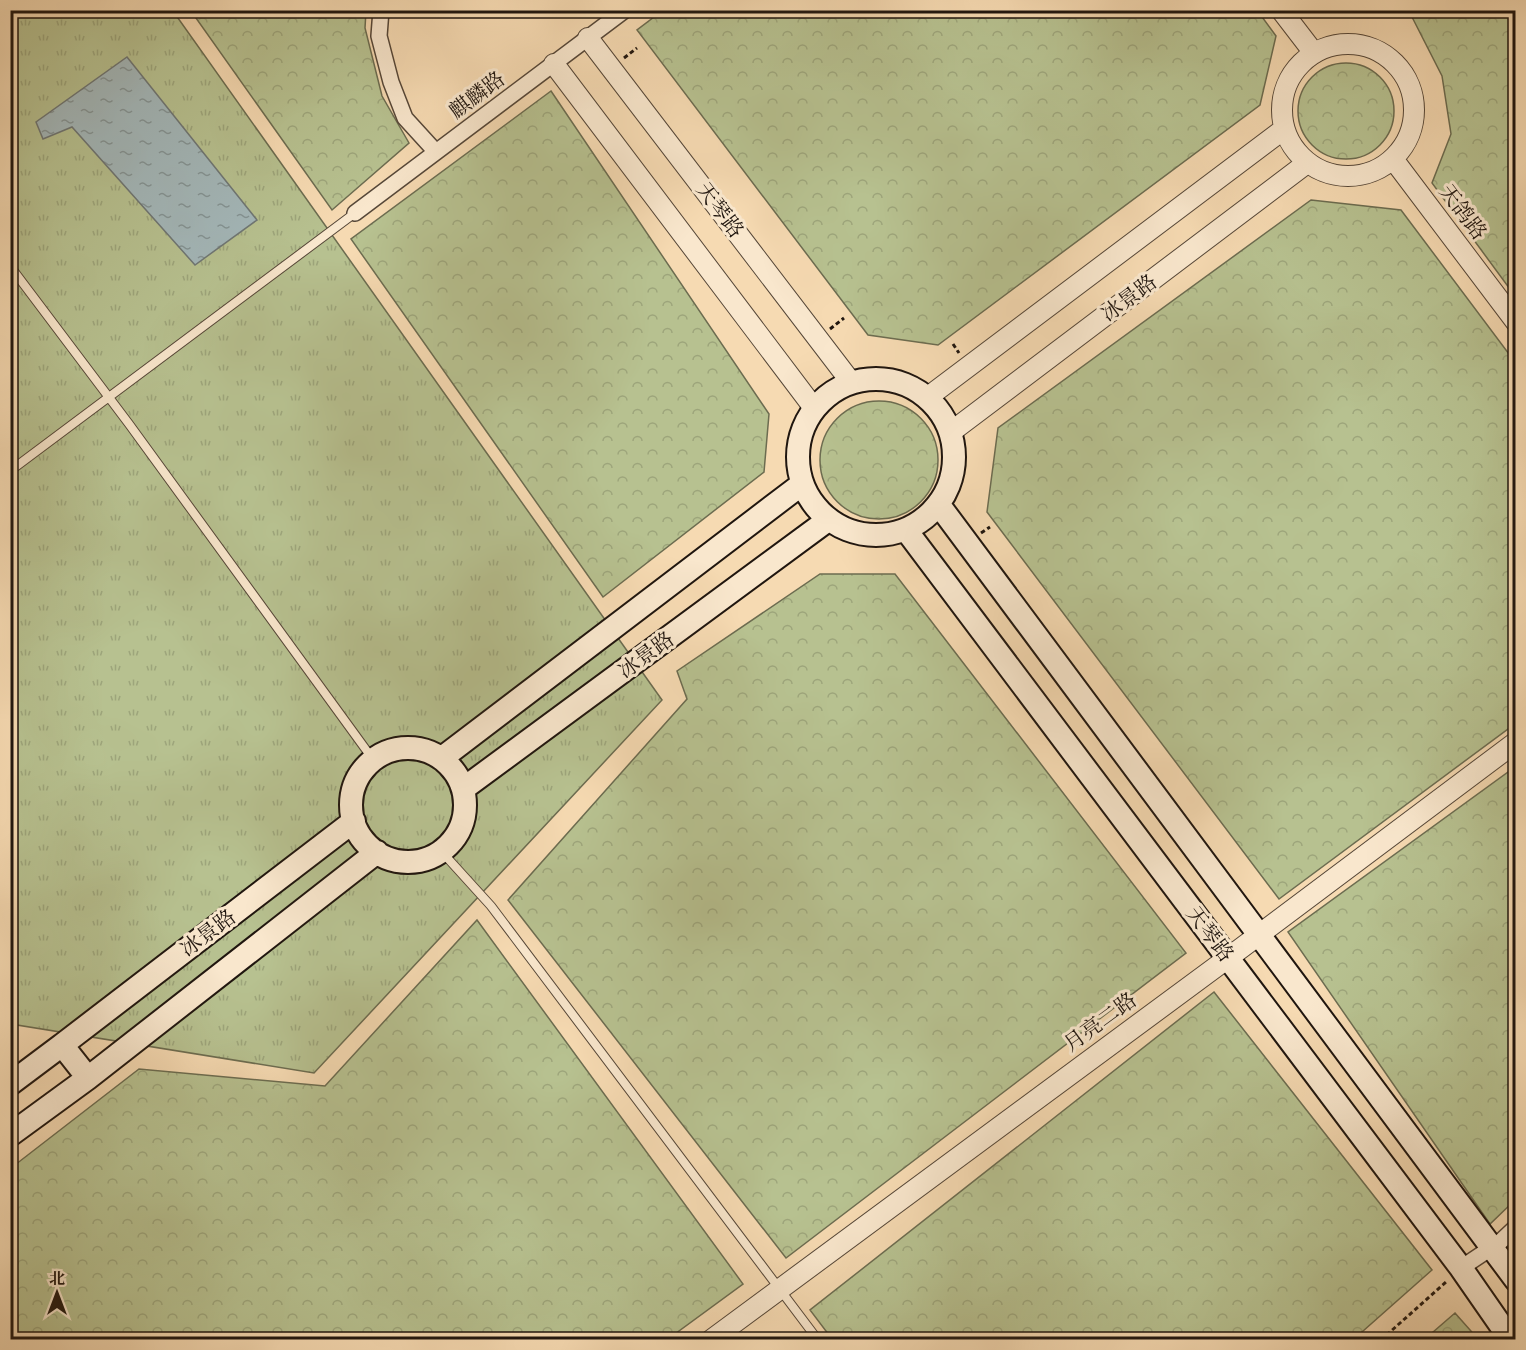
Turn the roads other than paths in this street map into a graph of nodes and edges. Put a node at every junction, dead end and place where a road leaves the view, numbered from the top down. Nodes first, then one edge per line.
1 (21, 10) edge
2 (381, 10) edge
3 (625, 10) edge
4 (1281, 10) edge
5 (10, 18) edge
6 (588, 38) junction
7 (1314, 52) junction
8 (554, 64) junction
9 (1284, 129) junction
10 (436, 152) junction
11 (1394, 159) junction
12 (1307, 163) junction
13 (355, 213) joint
14 (10, 267) edge
15 (1515, 322) edge
16 (851, 382) junction
17 (110, 398) junction
18 (928, 398) junction
19 (814, 408) junction
20 (951, 432) junction
21 (10, 471) edge
22 (802, 484) junction
23 (939, 505) junction
24 (828, 520) junction
25 (906, 530) junction
26 (1515, 742) edge
27 (372, 758) junction
28 (441, 758) junction
29 (463, 789) junction
30 (354, 821) junction
31 (377, 852) junction
32 (442, 852) junction
33 (1259, 935) junction
34 (1228, 958) junction
35 (62, 1045) junction
36 (88, 1078) junction
37 (10, 1084) edge
38 (10, 1135) edge
39 (1515, 1227) edge
40 (1491, 1248) junction
41 (1461, 1268) junction
42 (1515, 1280) edge
43 (780, 1288) junction
44 (711, 1340) edge
45 (818, 1340) edge
46 (1511, 1340) edge

1 - 5 lane
2 - 10 street
3 - 6 street, 麒麟路
4 - 7 street
6 - 8 street, 麒麟路
6 - 16 street, 天琴路
7 - 9 street
7 - 11 street
8 - 10 street, 麒麟路
8 - 19 street
9 - 12 street
9 - 18 street, 冰景路
10 - 13 street, 麒麟路
11 - 12 street
11 - 15 street, 天鸽路
12 - 20 street, 冰景路
13 - 17 lane
14 - 17 lane
16 - 18 main road
16 - 19 main road
17 - 21 lane
17 - 27 lane
18 - 20 main road
19 - 22 main road
20 - 23 main road
22 - 24 main road
22 - 28 main road, 冰景路
23 - 25 main road
23 - 33 main road, 天琴路
24 - 25 main road
24 - 29 main road, 冰景路
25 - 34 main road, 天琴路
26 - 33 street, 月亮二路
27 - 28 main road
27 - 30 main road
28 - 29 main road
29 - 32 main road
30 - 31 main road
30 - 35 main road, 冰景路
31 - 32 main road
31 - 36 main road, 冰景路
32 - 43 lane
33 - 34 street, 月亮二路
33 - 40 main road, 天琴路
34 - 41 main road, 天琴路
34 - 43 street, 月亮二路
35 - 36 main road
35 - 37 main road, 冰景路
36 - 38 main road, 冰景路
39 - 40 street
40 - 41 street
40 - 42 main road, 天琴路
41 - 46 main road, 天琴路
43 - 44 street, 月亮二路
43 - 45 lane

